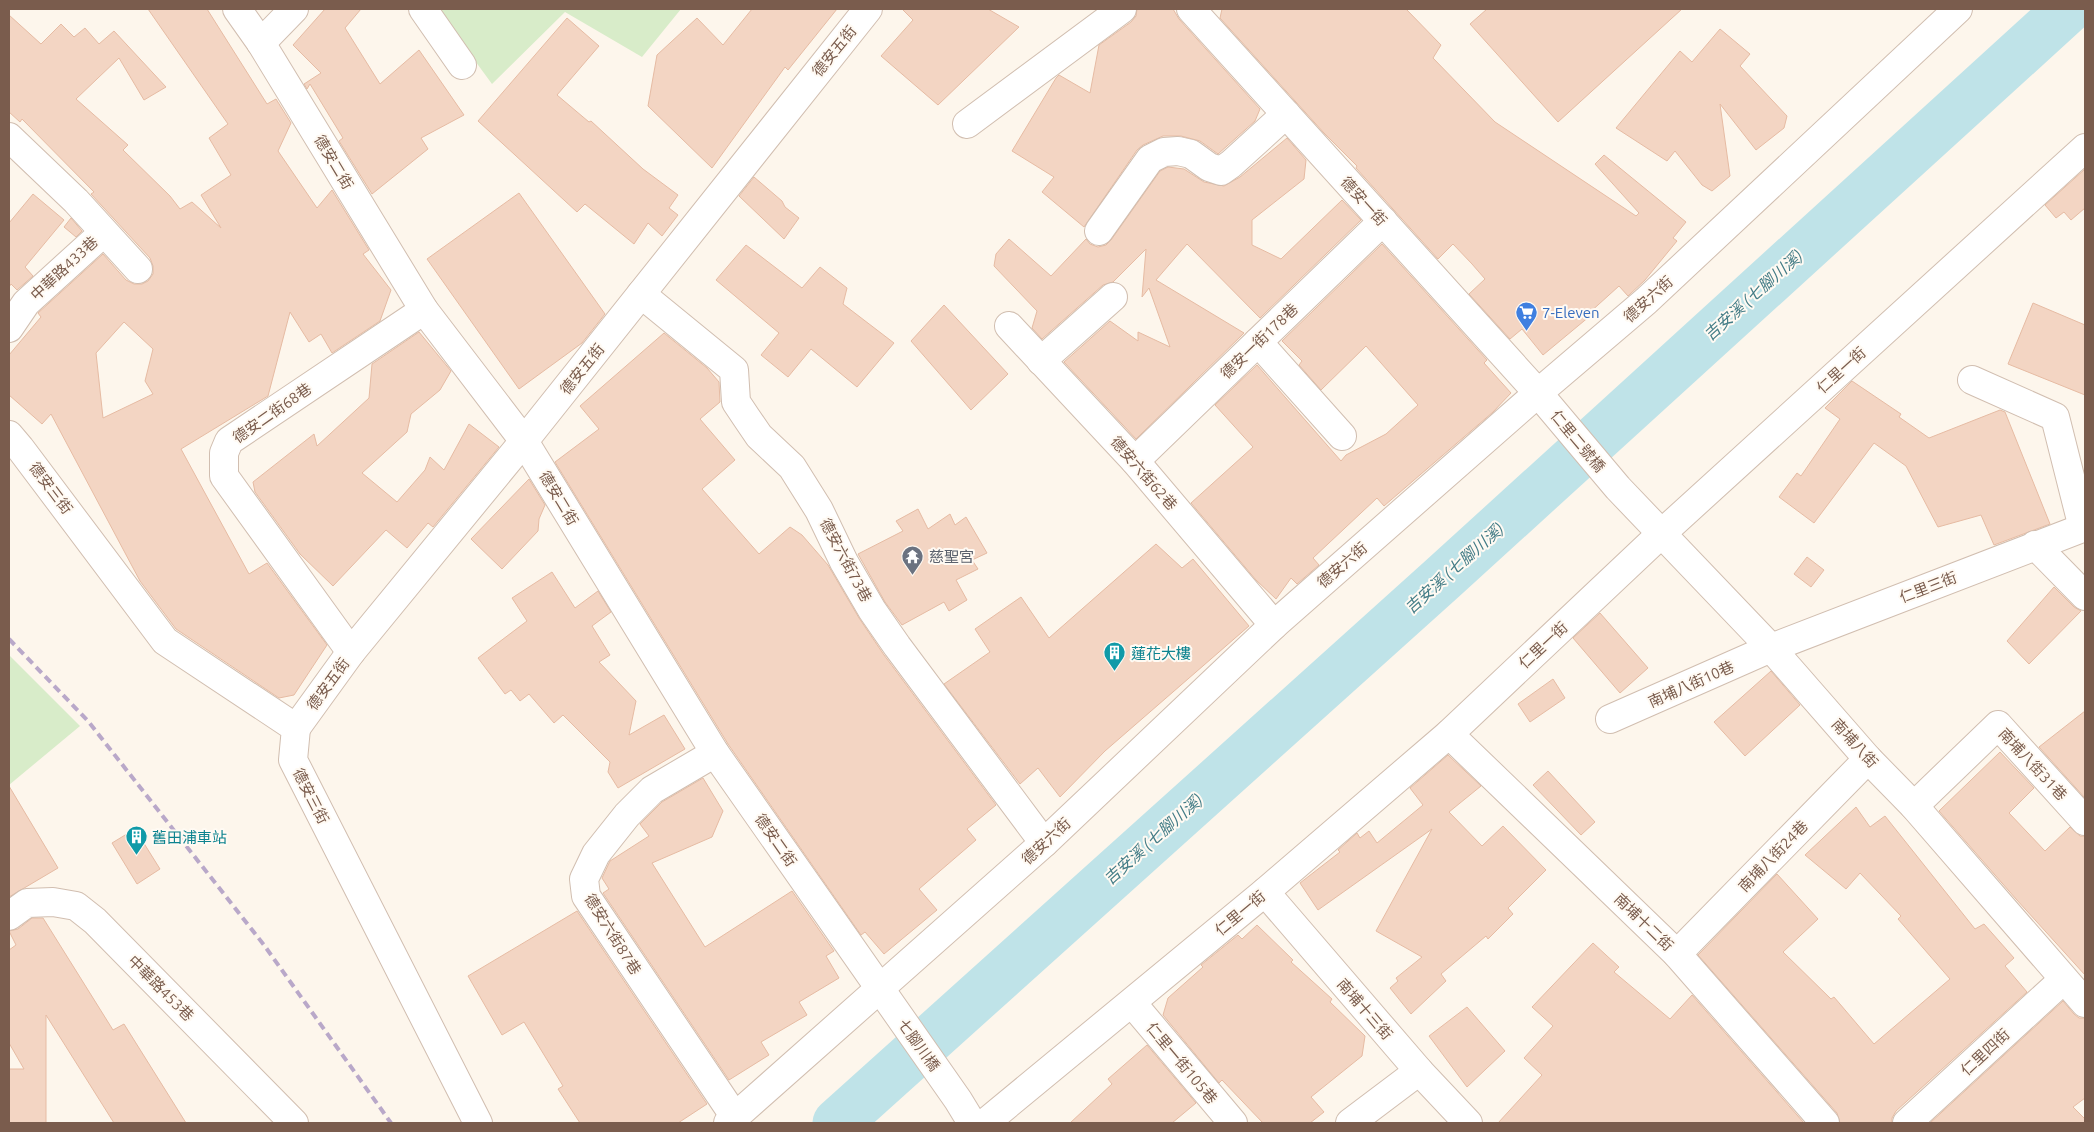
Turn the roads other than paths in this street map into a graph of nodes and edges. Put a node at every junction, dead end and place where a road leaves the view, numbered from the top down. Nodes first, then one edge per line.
1 (237, 9) edge
2 (294, 9) edge
3 (424, 9) edge
4 (868, 9) edge
5 (1122, 9) edge
6 (1191, 9) edge
7 (1958, 9) edge
8 (261, 43) junction
9 (462, 65) dead end
10 (1286, 114) junction
11 (967, 124) dead end
12 (9, 137) edge
13 (2085, 148) edge
14 (1383, 221) junction
15 (1099, 231) dead end
16 (103, 232) junction
17 (138, 269) dead end
18 (642, 294) junction
19 (1113, 297) dead end
20 (424, 310) junction
21 (1009, 326) dead end
22 (9, 328) edge
23 (1258, 342) junction
24 (1041, 361) junction
25 (1972, 380) dead end
26 (1538, 393) junction
27 (9, 435) edge
28 (1342, 436) dead end
29 (524, 441) junction
30 (1135, 461) junction
31 (1618, 488) joint
32 (2084, 527) edge
33 (1660, 534) junction
34 (2035, 545) junction
35 (2085, 596) edge
36 (1274, 625) junction
37 (1771, 648) junction
38 (351, 652) junction
39 (1610, 719) dead end
40 (296, 728) junction
41 (1449, 734) junction
42 (715, 753) junction
43 (1868, 759) junction
44 (1914, 806) junction
45 (2085, 821) edge
46 (1044, 843) junction
47 (1265, 892) junction
48 (9, 916) edge
49 (1677, 954) junction
50 (2063, 980) junction
51 (879, 990) junction
52 (1132, 1003) junction
53 (2085, 1003) edge
54 (1419, 1071) junction
55 (732, 1120) edge
56 (294, 1123) edge
57 (478, 1123) edge
58 (972, 1123) edge
59 (986, 1123) edge
60 (1233, 1123) edge
61 (1350, 1123) edge
62 (1468, 1123) edge
63 (1825, 1123) edge
64 (1907, 1123) edge

1 - 8 street, 德安二街
2 - 8 street
3 - 9 street
4 - 18 street, 德安五街
5 - 11 street
6 - 10 street, 德安一街
7 - 26 street, 德安六街
8 - 20 street, 德安二街
10 - 14 street, 德安一街
10 - 15 street
12 - 16 street, 中華路433巷
13 - 33 street, 仁里一街
14 - 23 street, 德安一街178巷
14 - 26 street, 德安一街
16 - 17 street, 中華路433巷
16 - 22 street, 中華路433巷
18 - 29 street, 德安五街
18 - 46 street, 德安六街73巷
19 - 24 street
20 - 29 street, 德安二街
20 - 38 street, 德安二街68巷
21 - 24 street, 德安六街62巷
23 - 28 street
23 - 30 street, 德安一街178巷
24 - 30 street, 德安六街62巷
25 - 32 street
26 - 31 street, 仁里二號橋
26 - 36 street, 德安六街
27 - 40 street, 德安三街
29 - 38 street, 德安五街
29 - 42 street, 德安二街
30 - 36 street, 德安六街62巷
31 - 33 street, 南埔八街
32 - 34 street, 仁里三街
33 - 37 street, 南埔八街
33 - 41 street, 仁里一街
34 - 35 street
34 - 37 street, 仁里三街
36 - 46 street, 德安六街
37 - 39 street, 南埔八街10巷
37 - 43 street, 南埔八街
38 - 40 street, 德安五街
40 - 57 street, 德安三街
41 - 47 street, 仁里一街
41 - 49 street, 南埔十二街
42 - 51 street, 德安二街
42 - 55 street, 德安六街87巷
43 - 44 street, 南埔八街
43 - 49 street, 南埔八街24巷
44 - 45 street, 南埔八街31巷
44 - 50 street, 南埔八街
46 - 51 street, 德安六街
47 - 52 street, 仁里一街
47 - 54 street, 南埔十三街
48 - 56 street, 中華路453巷
49 - 63 street, 南埔十二街
50 - 53 street, 南埔八街
50 - 64 street, 仁里四街
51 - 55 street, 德安六街
51 - 58 street, 七腳川橋
52 - 59 street, 仁里一街
52 - 60 street, 仁里一街105巷
54 - 61 street
54 - 62 street, 南埔十三街

